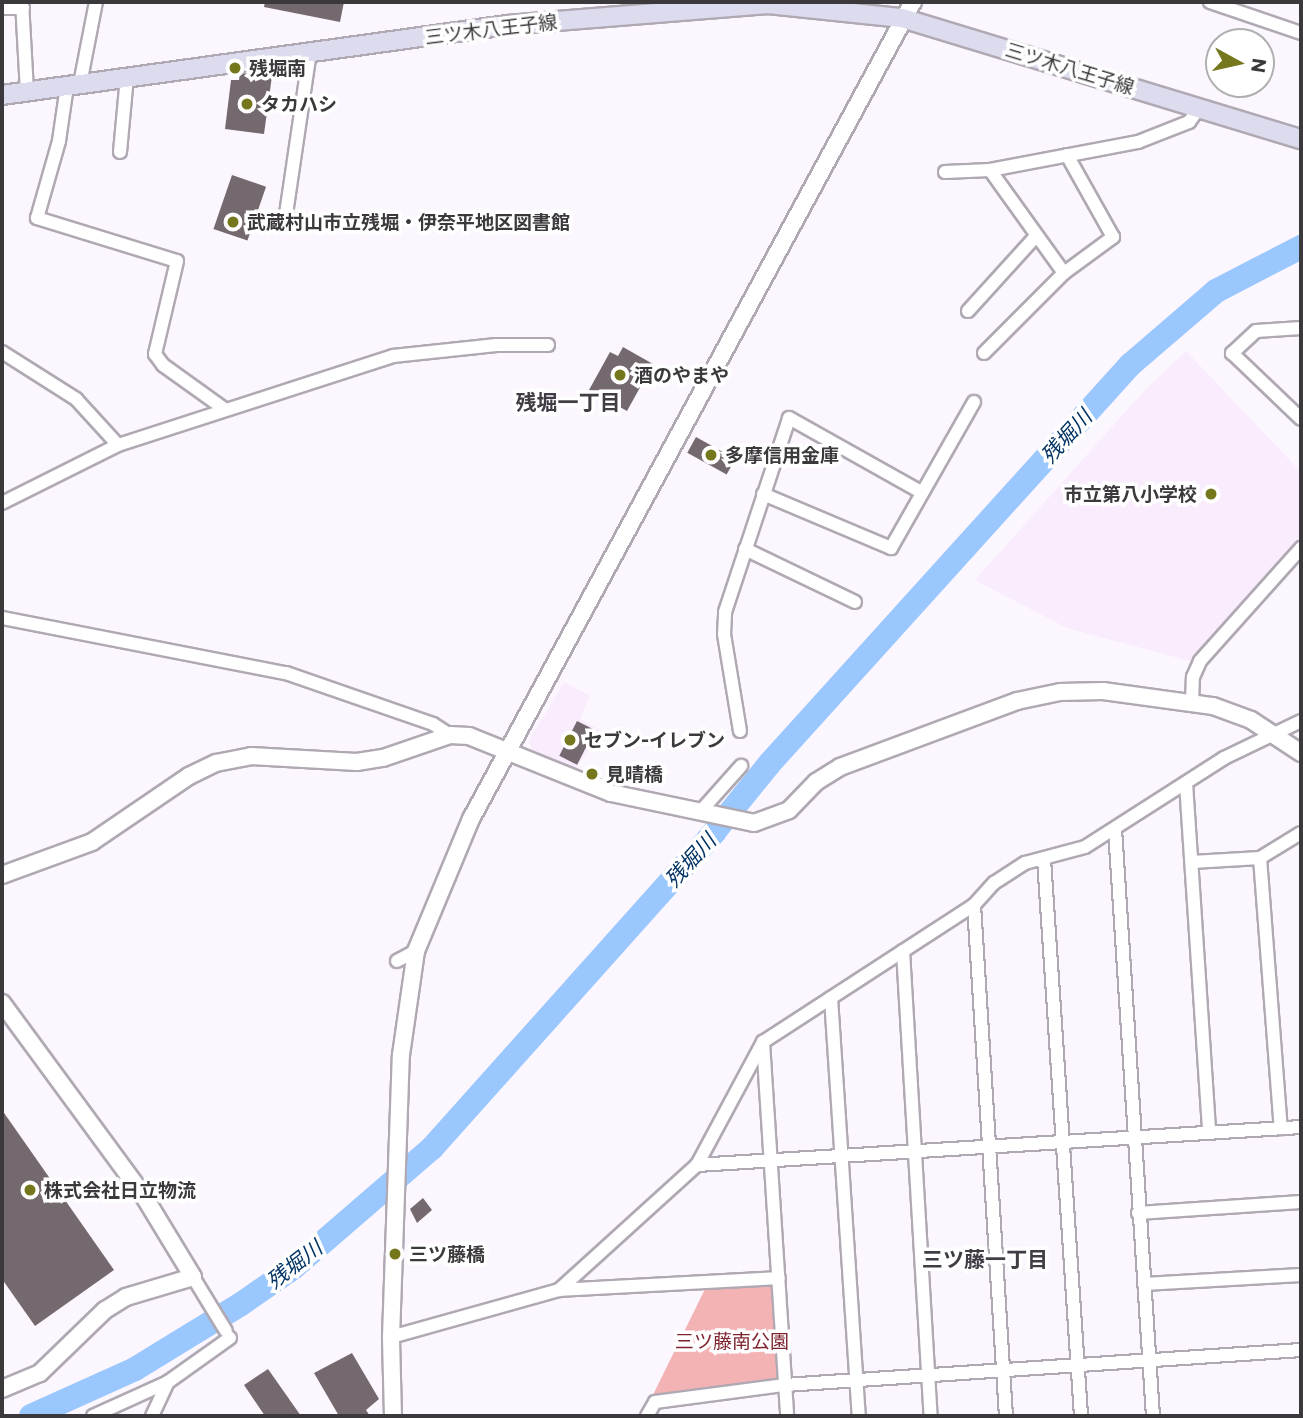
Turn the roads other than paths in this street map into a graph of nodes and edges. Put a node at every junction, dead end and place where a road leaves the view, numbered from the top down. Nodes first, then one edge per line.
1 (96, 2) edge
2 (913, 2) edge
3 (1210, 2) edge
4 (720, 3) edge
5 (23, 5) edge
6 (2, 8) edge
7 (902, 18) junction
8 (1301, 33) edge
9 (310, 52) junction
10 (127, 77) junction
11 (74, 85) junction
12 (27, 92) junction
13 (2, 95) edge
14 (1199, 108) junction
15 (1301, 139) edge
16 (120, 152) dead end
17 (1068, 155) junction
18 (990, 170) junction
19 (945, 172) dead end
20 (286, 214) dead end
21 (1037, 236) junction
22 (1063, 273) junction
23 (968, 311) dead end
24 (1301, 328) edge
25 (548, 345) dead end
26 (2, 352) edge
27 (984, 354) dead end
28 (974, 402) dead end
29 (223, 408) junction
30 (1301, 419) edge
31 (118, 445) junction
32 (921, 492) junction
33 (763, 494) junction
34 (2, 503) edge
35 (1301, 548) edge
36 (746, 549) junction
37 (855, 602) dead end
38 (2, 618) edge
39 (1192, 703) junction
40 (1301, 721) edge
41 (740, 731) dead end
42 (450, 735) junction
43 (1277, 736) junction
44 (508, 751) junction
45 (1301, 753) edge
46 (741, 766) dead end
47 (1186, 783) junction
48 (702, 812) junction
49 (1115, 829) junction
50 (1301, 833) edge
51 (1260, 858) junction
52 (1044, 859) junction
53 (1192, 862) junction
54 (2, 875) edge
55 (974, 905) junction
56 (416, 951) junction
57 (903, 951) junction
58 (397, 961) dead end
59 (831, 998) junction
60 (2, 1003) edge
61 (763, 1042) junction
62 (1301, 1127) edge
63 (1282, 1128) junction
64 (1209, 1132) junction
65 (1132, 1136) junction
66 (1062, 1140) junction
67 (989, 1145) junction
68 (915, 1150) junction
69 (842, 1155) junction
70 (771, 1160) junction
71 (698, 1165) junction
72 (1301, 1202) edge
73 (1138, 1213) junction
74 (1301, 1275) edge
75 (192, 1277) junction
76 (779, 1278) junction
77 (1144, 1284) junction
78 (559, 1290) junction
79 (391, 1337) junction
80 (1301, 1350) edge
81 (1150, 1360) junction
82 (1077, 1364) junction
83 (1003, 1367) junction
84 (928, 1373) junction
85 (857, 1379) junction
86 (168, 1381) junction
87 (785, 1385) junction
88 (2, 1389) edge
89 (93, 1416) edge
90 (152, 1416) edge
91 (393, 1416) edge
92 (646, 1416) edge
93 (787, 1416) edge
94 (859, 1416) edge
95 (931, 1416) edge
96 (1006, 1416) edge
97 (1081, 1416) edge
98 (1153, 1416) edge

1 - 11 street
2 - 7 street
3 - 8 street
4 - 7 main road, 三ツ木八王子線
4 - 9 main road, 三ツ木八王子線
5 - 6 street
5 - 12 street
7 - 14 main road, 三ツ木八王子線
7 - 44 street
9 - 10 main road, 三ツ木八王子線
9 - 20 street
10 - 11 main road, 三ツ木八王子線
10 - 16 street
11 - 12 main road, 三ツ木八王子線
11 - 29 street
12 - 13 main road, 三ツ木八王子線
14 - 15 main road, 三ツ木八王子線
14 - 17 street
17 - 18 street
17 - 22 street
18 - 19 street
18 - 21 street
21 - 22 street
21 - 23 street
22 - 27 street
24 - 30 street
25 - 29 street
26 - 31 street
28 - 32 street
29 - 31 street
31 - 34 street
32 - 33 street
32 - 33 street
33 - 36 street
35 - 39 street
36 - 37 street
36 - 41 street
38 - 42 street
39 - 43 street
39 - 48 street
40 - 43 street
42 - 44 street
42 - 54 street
43 - 45 street
43 - 47 street
44 - 48 street
44 - 56 street
46 - 48 street
47 - 49 street
47 - 53 street
49 - 52 street
49 - 65 street
50 - 51 street
51 - 53 street
51 - 63 street
52 - 55 street
52 - 66 street
53 - 64 street
55 - 57 street
55 - 67 street
56 - 58 street
56 - 79 street
57 - 59 street
57 - 68 street
59 - 61 street
59 - 69 street
60 - 75 street
61 - 70 street
61 - 71 street
62 - 63 street
63 - 64 street
64 - 65 street
65 - 66 street
65 - 73 street
66 - 67 street
66 - 82 street
67 - 68 street
67 - 83 street
68 - 69 street
68 - 84 street
69 - 70 street
69 - 85 street
70 - 71 street
70 - 76 street
71 - 78 street
72 - 73 street
73 - 77 street
74 - 77 street
75 - 86 street
75 - 88 street
76 - 78 street
76 - 87 street
77 - 81 street
78 - 79 street
79 - 91 street
80 - 81 street
81 - 82 street
81 - 98 street
82 - 83 street
82 - 97 street
83 - 84 street
83 - 96 street
84 - 85 street
84 - 95 street
85 - 87 street
85 - 94 street
86 - 89 street
86 - 90 street
87 - 92 street
87 - 93 street

